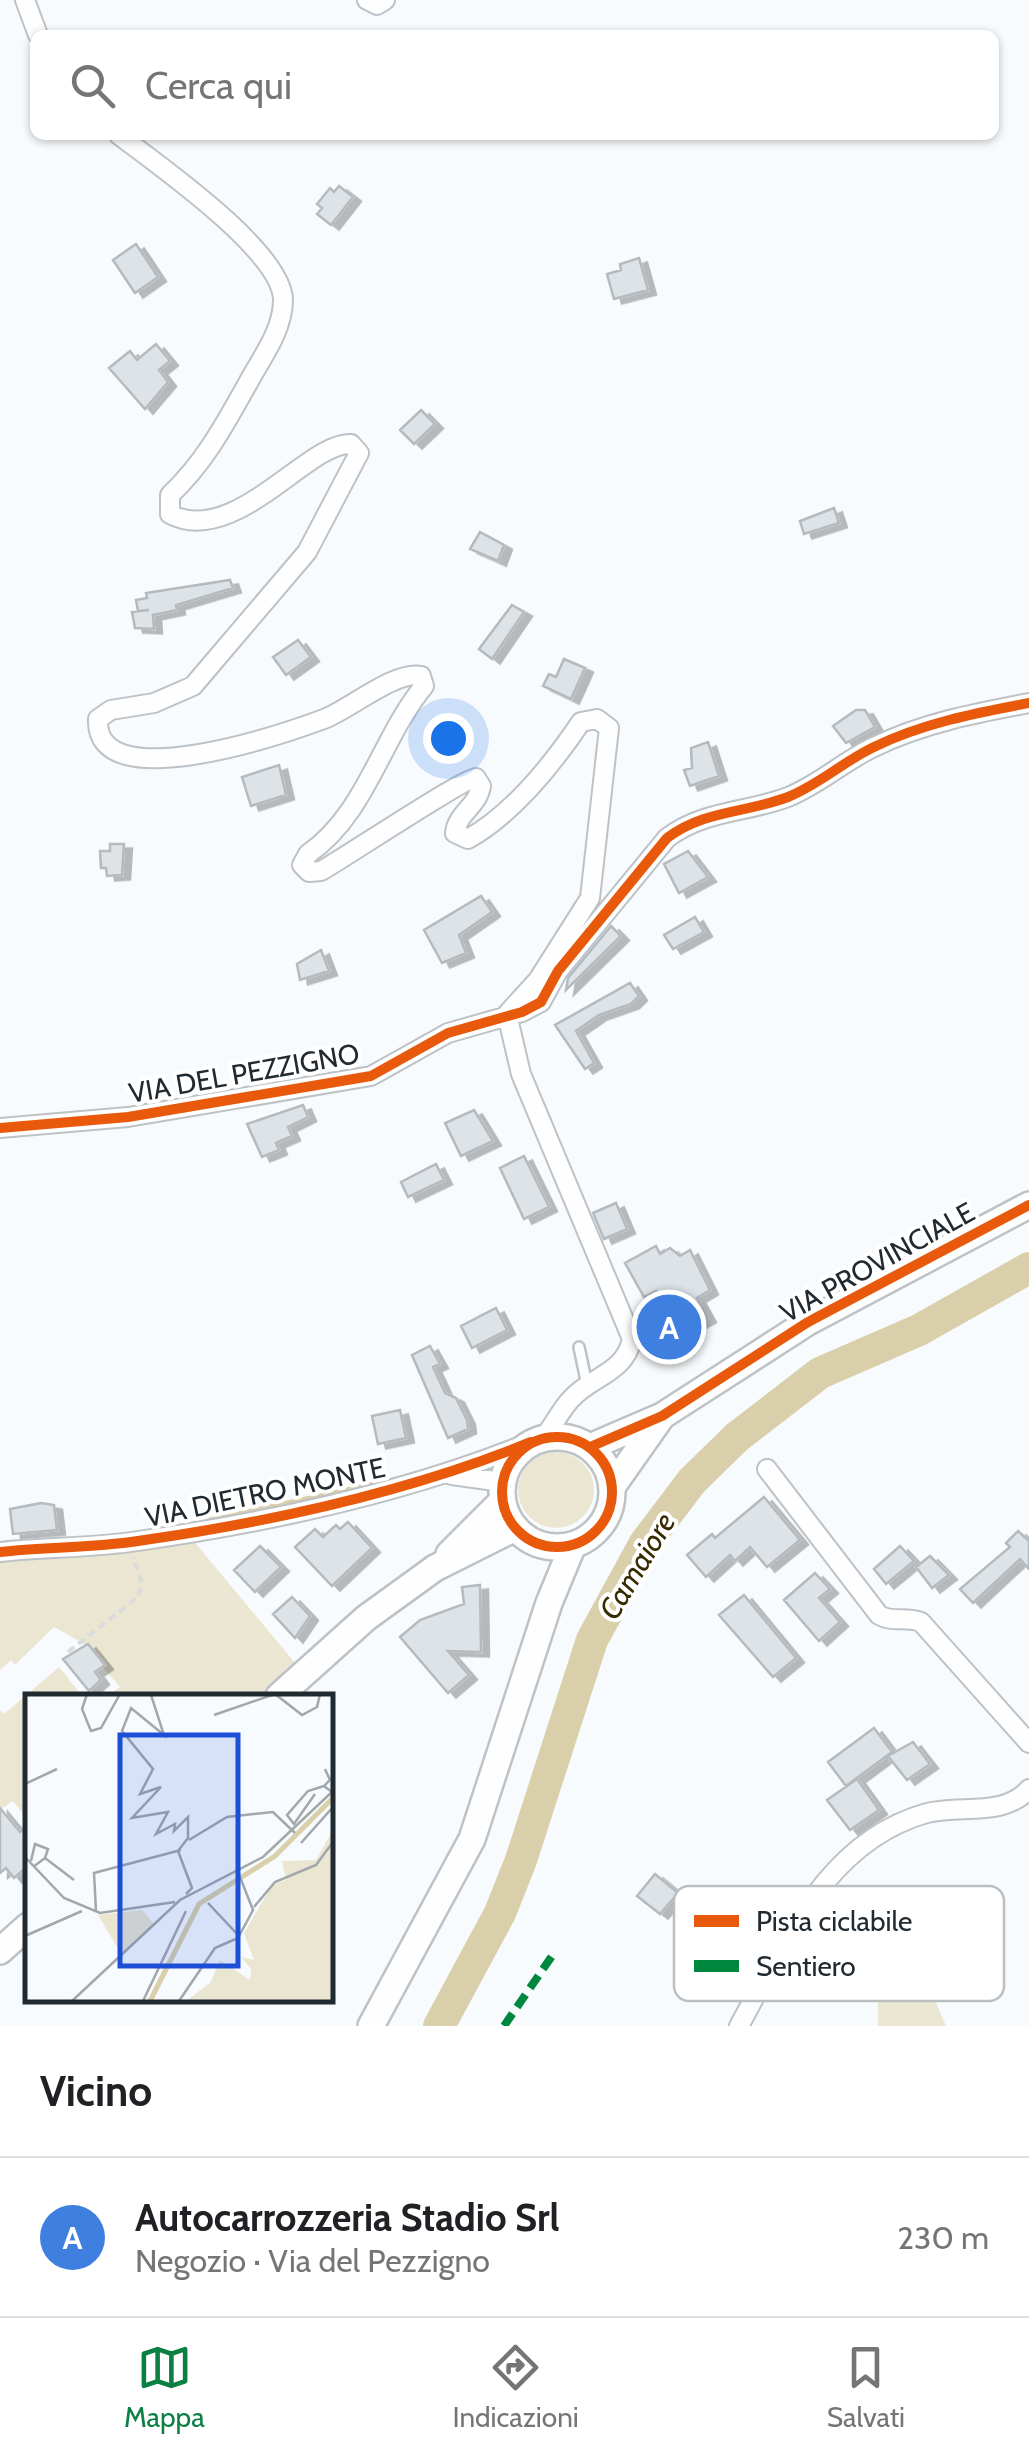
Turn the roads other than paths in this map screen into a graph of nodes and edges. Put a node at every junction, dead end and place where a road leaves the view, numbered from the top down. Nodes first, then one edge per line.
1 (24, 0) edge
2 (367, 0) edge
3 (385, 0) edge
4 (36, 30) edge
5 (126, 140) edge
6 (1029, 703) edge
7 (507, 1014) junction
8 (0, 1128) edge
9 (1029, 1204) edge
10 (579, 1347) dead end
11 (588, 1388) junction
12 (662, 1416) junction
13 (549, 1434) junction
14 (590, 1447) junction
15 (767, 1469) dead end
16 (451, 1475) junction
17 (612, 1487) junction
18 (502, 1491) junction
19 (515, 1528) junction
20 (573, 1545) junction
21 (545, 1546) junction
22 (0, 1552) edge
23 (435, 1568) junction
24 (549, 1603) junction
25 (282, 1694) edge
26 (1029, 1743) edge
27 (1029, 1789) edge
28 (820, 1886) edge
29 (25, 1929) edge
30 (0, 1951) edge
31 (753, 2001) edge
32 (371, 2026) edge
33 (739, 2026) edge

1 - 4 street
2 - 3 street
5 - 7 street
6 - 7 street, VIA DEL PEZZIGNO
7 - 8 street, VIA DEL PEZZIGNO
7 - 11 street
9 - 12 main road, VIA PROVINCIALE
10 - 11 lane
11 - 13 street
12 - 14 main road, VIA PROVINCIALE
12 - 17 main road, VIA PROVINCIALE
13 - 14 main road
13 - 16 street, VIA DIETRO MONTE
13 - 18 main road
14 - 17 main road
15 - 26 street
16 - 18 street, VIA DIETRO MONTE
16 - 22 street, VIA DIETRO MONTE
17 - 20 main road, VIA PROVINCIALE
18 - 19 main road
18 - 23 main road
19 - 21 main road
19 - 23 main road
20 - 21 main road
20 - 24 main road, VIA PROVINCIALE
21 - 24 main road, VIA PROVINCIALE
23 - 25 main road
24 - 32 main road, VIA PROVINCIALE
27 - 28 street
29 - 30 main road
31 - 33 street

